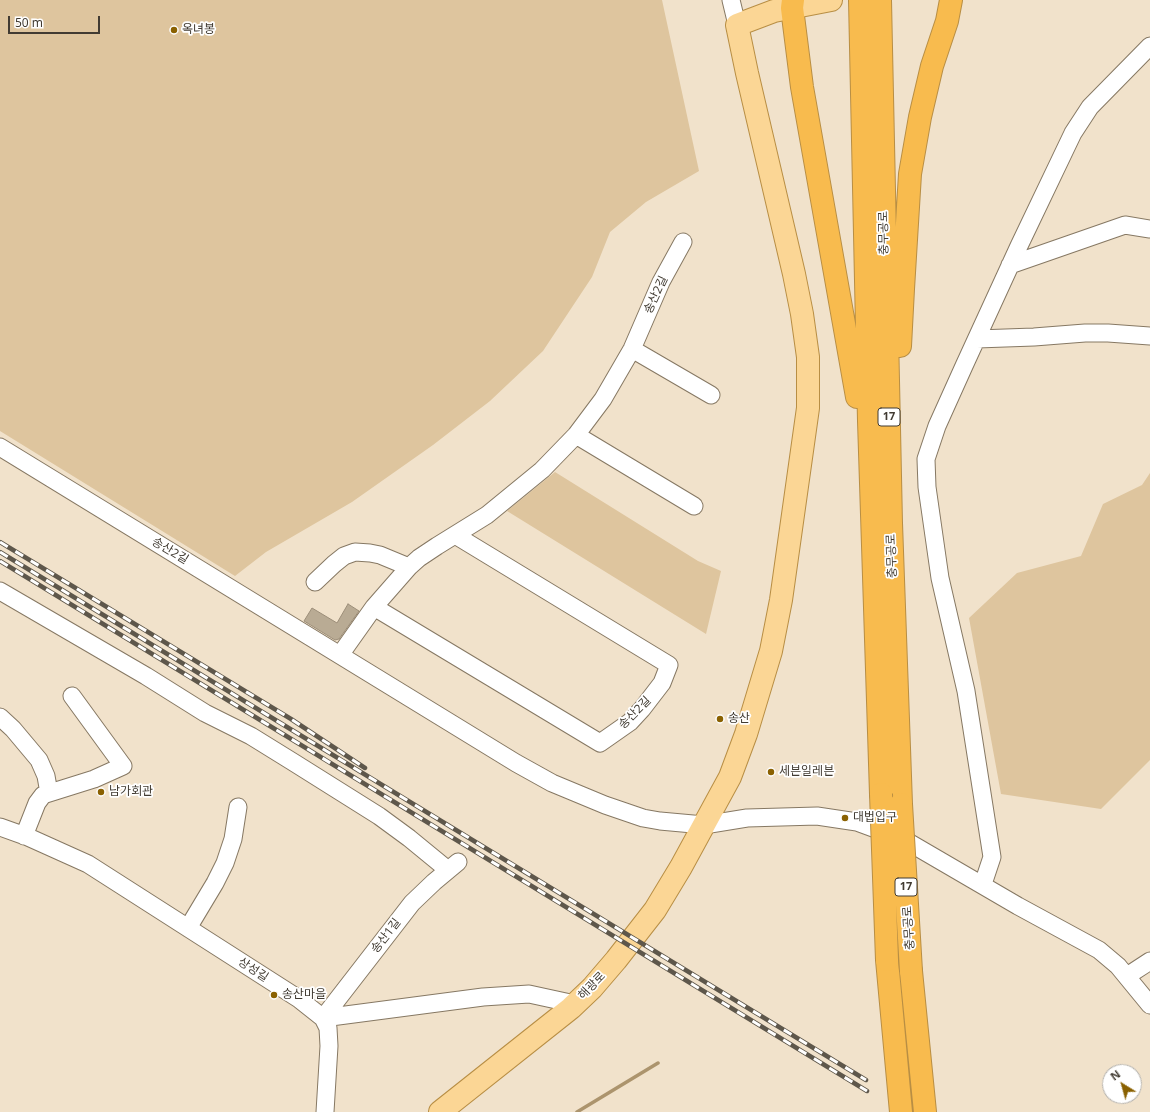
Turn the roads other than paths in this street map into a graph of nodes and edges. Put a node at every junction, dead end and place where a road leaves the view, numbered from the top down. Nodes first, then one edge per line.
1 (731, 0) edge
2 (831, 0) edge
3 (860, 0) edge
4 (880, 0) edge
5 (951, 0) edge
6 (965, 0) edge
7 (792, 4) edge
8 (947, 21) junction
9 (737, 25) junction
10 (871, 29) junction
11 (1150, 46) edge
12 (1150, 229) edge
13 (683, 242) dead end
14 (1010, 265) junction
15 (1150, 336) edge
16 (976, 339) junction
17 (632, 349) junction
18 (711, 395) dead end
19 (576, 436) junction
20 (0, 447) edge
21 (694, 506) dead end
22 (891, 523) junction
23 (455, 535) junction
24 (409, 567) junction
25 (315, 582) dead end
26 (0, 591) edge
27 (374, 608) junction
28 (340, 655) junction
29 (72, 696) dead end
30 (0, 717) edge
31 (879, 733) junction
32 (49, 793) junction
33 (238, 807) dead end
34 (704, 825) junction
35 (0, 827) edge
36 (24, 836) junction
37 (983, 884) junction
38 (188, 928) junction
39 (1150, 962) edge
40 (1126, 976) junction
41 (575, 1004) junction
42 (1150, 1005) edge
43 (323, 1018) junction
44 (325, 1112) edge
45 (440, 1112) edge
46 (901, 1112) edge
47 (925, 1112) edge

1 - 9 street
2 - 7 main road
3 - 10 highway, 충무공로 / 17
4 - 10 highway, 충무공로 / 17
5 - 8 highway
6 - 8 highway
7 - 9 main road
7 - 31 highway
8 - 22 highway
9 - 34 main road, 해광로
10 - 22 highway, 충무공로 / 17
10 - 31 highway, 충무공로 / 17
11 - 14 street
12 - 14 street
13 - 17 street, 송산2길
14 - 16 street
15 - 16 street
16 - 37 street
17 - 18 street
17 - 19 street, 송산2길
19 - 21 street
19 - 23 street, 송산2길
20 - 28 street, 송산2길
22 - 47 highway, 충무공로 / 17, bridge
23 - 24 street, 송산2길
23 - 27 street, 송산2길
24 - 25 street
24 - 27 street, 송산2길
26 - 43 street, 송산1길
27 - 28 street, 송산2길
28 - 34 street, 송산2길
29 - 32 street
30 - 32 street
31 - 46 highway, 충무공로 / 17, bridge
32 - 36 street
33 - 38 street
34 - 37 street, 송산2길
34 - 41 main road, 해광로
35 - 36 street, 상성길
36 - 38 street, 상성길
37 - 40 street, 송산2길
38 - 43 street, 상성길
39 - 40 street
40 - 42 street, 송산2길
41 - 43 street
41 - 45 main road, 해광로
43 - 44 street

